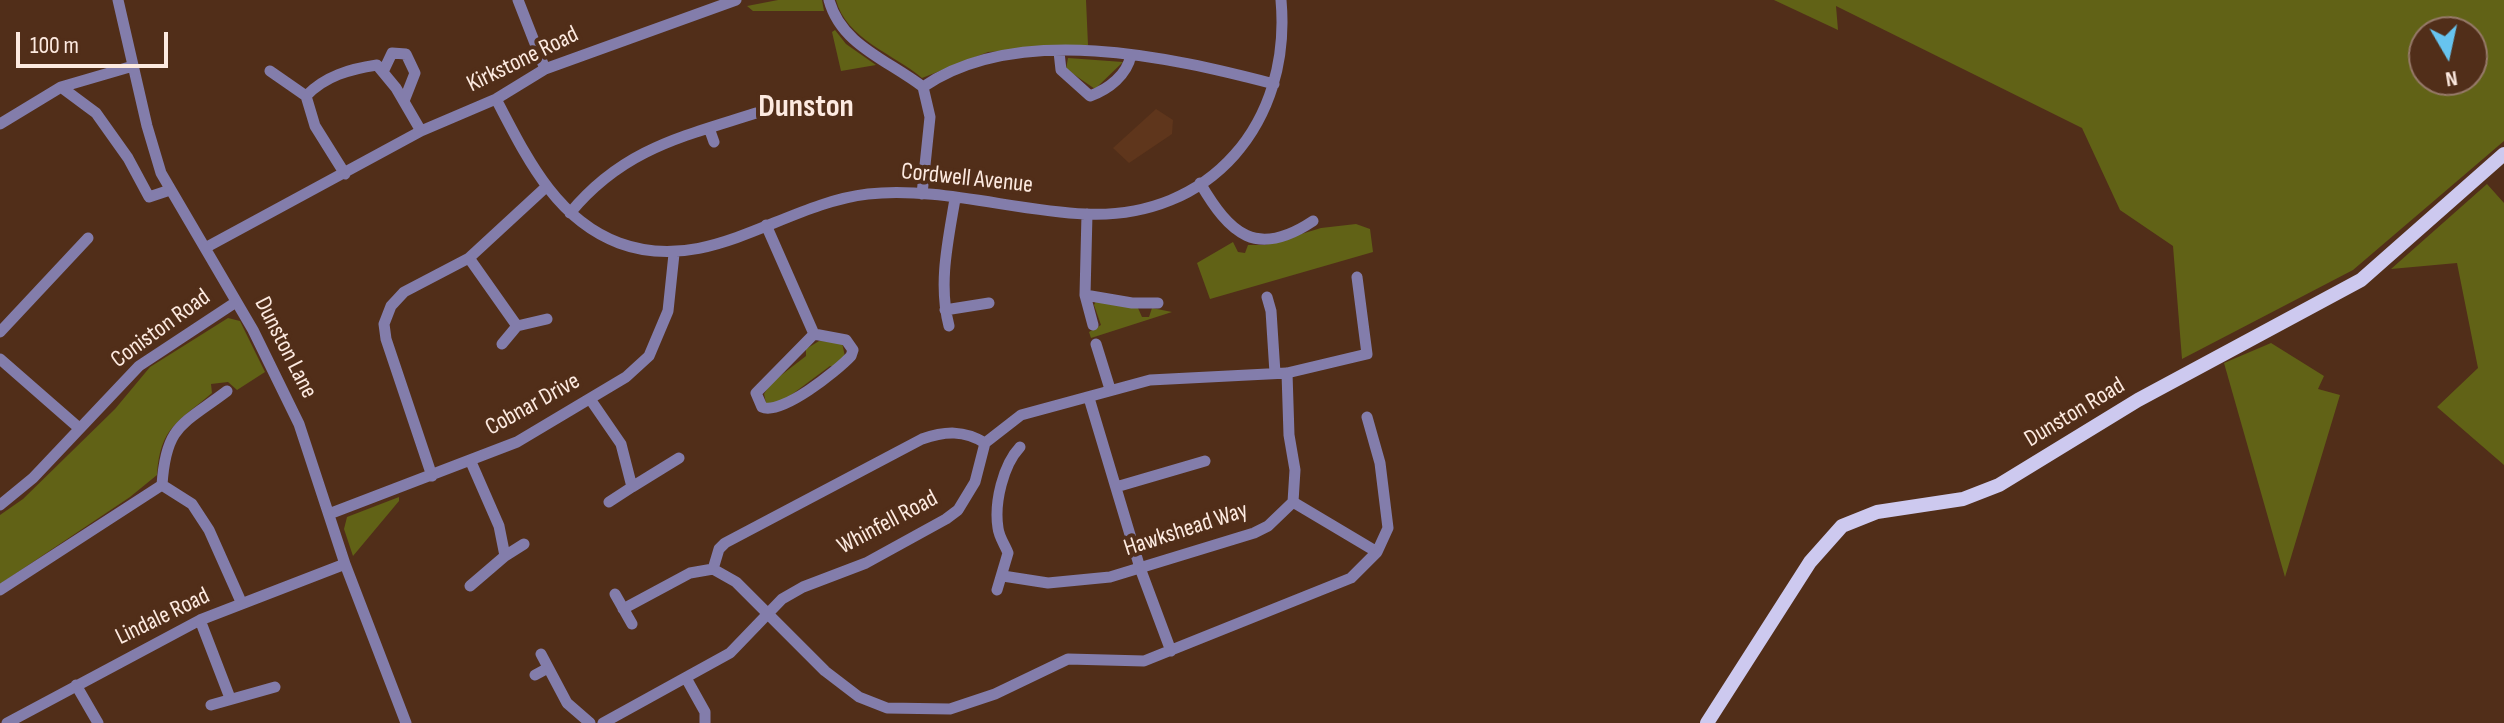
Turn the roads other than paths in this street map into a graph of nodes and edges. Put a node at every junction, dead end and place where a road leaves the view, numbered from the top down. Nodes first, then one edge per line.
1 (118, 0) edge
2 (518, 0) edge
3 (736, 0) edge
4 (829, 0) edge
5 (1281, 0) edge
6 (1059, 52) junction
7 (1131, 55) junction
8 (133, 66) junction
9 (545, 69) junction
10 (270, 71) dead end
11 (383, 72) junction
12 (1274, 84) junction
13 (61, 87) junction
14 (923, 87) junction
15 (306, 96) junction
16 (496, 99) junction
17 (404, 101) junction
18 (756, 113) dead end
19 (0, 124) edge
20 (709, 128) junction
21 (421, 131) junction
22 (714, 142) dead end
23 (2504, 154) edge
24 (345, 174) junction
25 (1200, 183) junction
26 (546, 187) junction
27 (170, 190) junction
28 (922, 194) junction
29 (955, 199) junction
30 (570, 213) junction
31 (1087, 214) junction
32 (1313, 221) dead end
33 (766, 225) junction
34 (88, 238) dead end
35 (205, 248) junction
36 (674, 254) junction
37 (469, 258) junction
38 (1357, 277) dead end
39 (1085, 295) junction
40 (1267, 297) dead end
41 (236, 302) junction
42 (989, 303) dead end
43 (1158, 303) dead end
44 (945, 310) junction
45 (547, 319) dead end
46 (1093, 325) dead end
47 (517, 326) junction
48 (949, 326) dead end
49 (0, 332) edge
50 (814, 334) junction
51 (502, 344) dead end
52 (1096, 344) dead end
53 (0, 359) edge
54 (1281, 373) junction
55 (1110, 389) junction
56 (227, 391) dead end
57 (1089, 398) junction
58 (590, 399) junction
59 (1367, 417) dead end
60 (79, 428) junction
61 (985, 443) junction
62 (1020, 447) dead end
63 (679, 458) dead end
64 (1205, 461) dead end
65 (471, 462) junction
66 (432, 476) junction
67 (162, 485) junction
68 (632, 487) junction
69 (1116, 487) junction
70 (609, 502) dead end
71 (1293, 502) junction
72 (0, 505) edge
73 (329, 514) junction
74 (524, 544) dead end
75 (1377, 552) junction
76 (505, 556) junction
77 (345, 564) junction
78 (1140, 568) junction
79 (713, 569) junction
80 (1003, 576) junction
81 (470, 586) dead end
82 (0, 590) edge
83 (997, 590) dead end
84 (615, 594) dead end
85 (242, 604) junction
86 (623, 609) junction
87 (767, 614) junction
88 (200, 620) junction
89 (632, 624) dead end
90 (1171, 651) junction
91 (541, 654) dead end
92 (548, 668) junction
93 (535, 675) dead end
94 (686, 678) junction
95 (76, 685) junction
96 (275, 687) dead end
97 (230, 698) junction
98 (211, 705) dead end
99 (7, 723) edge
100 (98, 723) edge
101 (406, 723) edge
102 (590, 723) edge
103 (603, 723) edge
104 (705, 723) edge
105 (1707, 723) edge

1 - 8 street, Dunston Lane
2 - 9 street
3 - 9 street, Kirkstone Road
4 - 14 street
5 - 12 street, Cordwell Avenue
6 - 7 street
6 - 7 street
6 - 14 street
7 - 12 street
8 - 13 street
8 - 27 street, Dunston Lane
9 - 16 street, Kirkstone Road
10 - 15 street
11 - 15 street
11 - 17 street
11 - 17 street
12 - 25 street, Cordwell Avenue
13 - 19 street
13 - 27 street
14 - 28 street
15 - 24 street
16 - 21 street, Kirkstone Road
16 - 26 street, Cordwell Avenue
17 - 21 street
18 - 20 street
20 - 22 street
20 - 30 street
21 - 24 street, Kirkstone Road
23 - 105 main road, Dunston Road
24 - 35 street, Kirkstone Road
25 - 31 street, Cordwell Avenue
25 - 32 street
26 - 30 street, Cordwell Avenue
26 - 37 street
27 - 35 street, Dunston Lane
28 - 29 street, Cordwell Avenue
28 - 33 street, Cordwell Avenue
29 - 31 street, Cordwell Avenue
29 - 44 street
30 - 36 street, Cordwell Avenue
31 - 39 street
33 - 36 street, Cordwell Avenue
33 - 50 street
34 - 49 street
35 - 41 street, Dunston Lane
36 - 58 street, Cobnar Drive
37 - 47 street
37 - 66 street
38 - 54 street
39 - 43 street
39 - 46 street
40 - 54 street
41 - 60 street, Coniston Road
41 - 73 street, Dunston Lane
42 - 44 street
44 - 48 street
45 - 47 street
47 - 51 street
50 - 50 street
52 - 55 street
53 - 60 street
54 - 55 street
54 - 71 street
55 - 57 street
56 - 67 street
57 - 61 street
57 - 69 street
58 - 65 street, Cobnar Drive
58 - 68 street
59 - 75 street
60 - 72 street, Coniston Road
61 - 79 street
61 - 87 street, Whinfell Road
62 - 80 street
63 - 68 street
64 - 69 street
65 - 66 street, Cobnar Drive
65 - 76 street
66 - 73 street, Cobnar Drive
67 - 82 street
67 - 85 street
68 - 70 street
69 - 78 street
71 - 75 street
71 - 78 street, Hawkshead Way
73 - 77 street, Dunston Lane
74 - 76 street
75 - 90 street
76 - 81 street
77 - 85 street, Lindale Road
77 - 101 street, Dunston Lane
78 - 80 street, Hawkshead Way
78 - 90 street
79 - 86 street
79 - 87 street
80 - 83 street
84 - 86 street
85 - 88 street, Lindale Road
86 - 89 street
87 - 90 street
87 - 94 street, Whinfell Road
88 - 95 street, Lindale Road
88 - 97 street
91 - 92 street
92 - 93 street
92 - 102 street
94 - 103 street, Whinfell Road
94 - 104 street
95 - 99 street, Lindale Road
95 - 100 street
96 - 97 street
97 - 98 street

